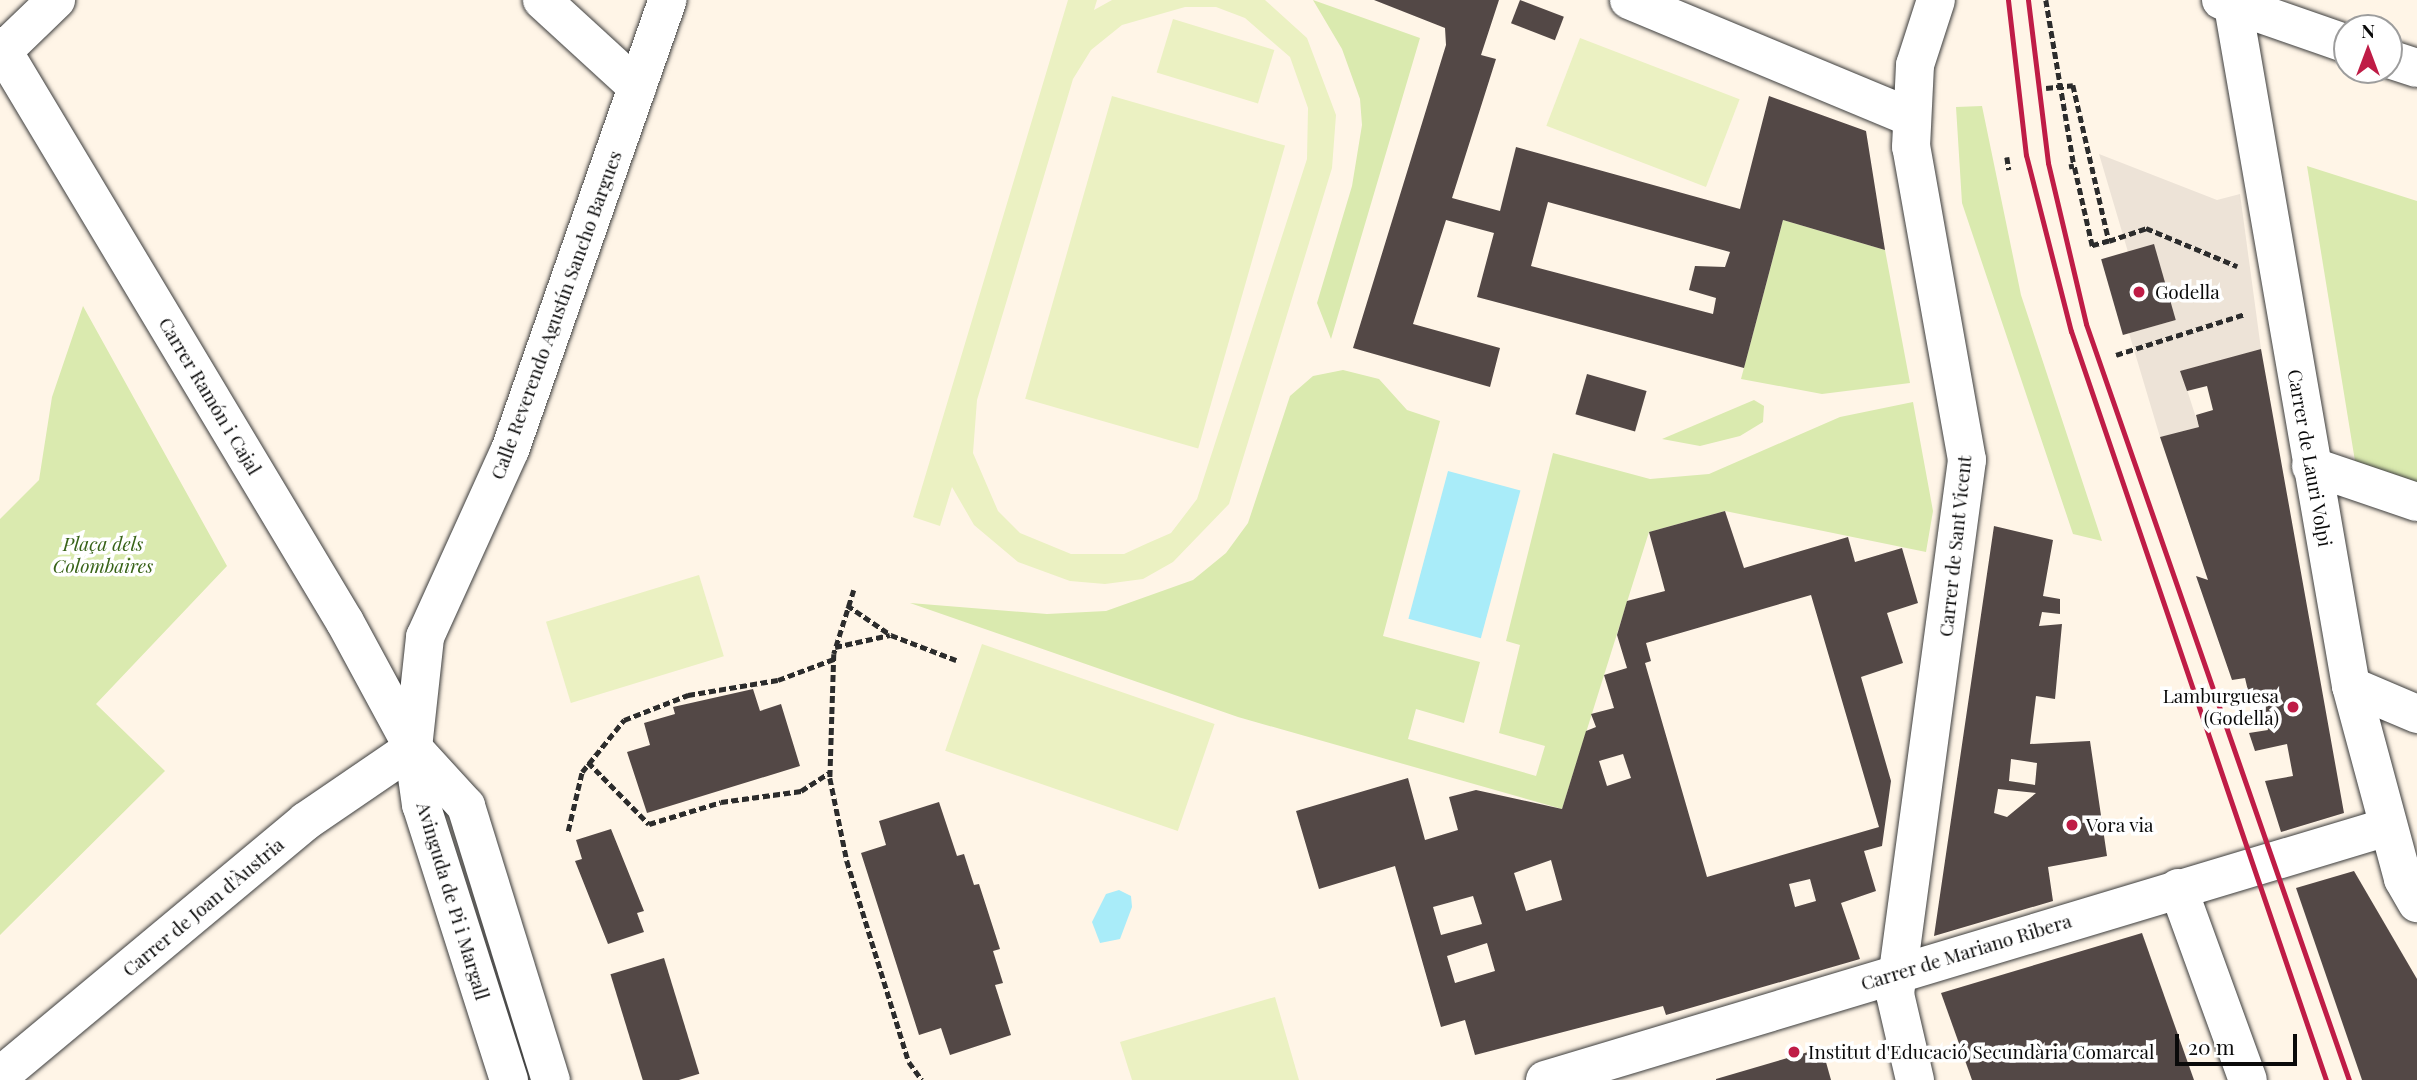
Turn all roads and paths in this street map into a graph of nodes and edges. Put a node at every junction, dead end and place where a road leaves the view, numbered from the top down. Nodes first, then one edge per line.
1 (56, 0) edge
2 (542, 0) edge
3 (668, 0) edge
4 (1629, 0) edge
5 (1936, 0) edge
6 (2046, 0) edge
7 (2229, 2) edge
8 (2333, 39) edge
9 (1, 50) edge
10 (637, 87) junction
11 (2056, 87) junction
12 (2046, 88) dead end
13 (1910, 117) junction
14 (2007, 157) dead end
15 (2009, 170) dead end
16 (2109, 241) junction
17 (2264, 271) junction
18 (2256, 311) dead end
19 (2116, 355) dead end
20 (2311, 466) junction
21 (2417, 502) edge
22 (854, 590) dead end
23 (847, 605) junction
24 (891, 635) junction
25 (835, 647) junction
26 (834, 659) junction
27 (956, 660) dead end
28 (2351, 687) junction
29 (2417, 713) edge
30 (414, 748) junction
31 (588, 762) junction
32 (830, 773) junction
33 (2387, 827) junction
34 (568, 831) dead end
35 (2178, 888) junction
36 (2412, 890) edge
37 (1897, 971) junction
38 (0, 1076) edge
39 (509, 1080) edge
40 (551, 1080) edge
41 (922, 1080) edge
42 (1545, 1080) edge
43 (1915, 1080) edge
44 (2248, 1080) edge

1 - 9 street
2 - 10 street
3 - 10 street, Calle Reverendo Agustín Sancho Bargues
4 - 13 street
5 - 13 street, Carrer de Sant Vicent
6 - 11 path
7 - 8 street
7 - 17 street, Carrer de Lauri Volpi
9 - 30 street, Carrer Ramón i Cajal
10 - 30 street, Calle Reverendo Agustín Sancho Bargues
11 - 12 path
11 - 16 path
11 - 16 path
13 - 37 street, Carrer de Sant Vicent
14 - 15 path
16 - 17 path
17 - 20 street, Carrer de Lauri Volpi
18 - 19 path
20 - 21 street
20 - 28 street, Carrer de Lauri Volpi
22 - 23 path
23 - 24 path
23 - 25 path
24 - 25 path
24 - 27 path
25 - 26 path
26 - 31 path
26 - 32 path
28 - 29 street
28 - 33 street, Carrer de Lauri Volpi
30 - 38 street, Carrer de Joan d'Àustria
30 - 39 street, Avinguda de Pi i Margall
30 - 40 street, Avinguda de Pi i Margall
31 - 32 path
31 - 34 path
32 - 41 path
33 - 35 street, Carrer de Mariano Ribera
33 - 36 street, Carrer de Lauri Volpi
35 - 37 street, Carrer de Mariano Ribera
35 - 44 street
37 - 42 street, Carrer de Mariano Ribera
37 - 43 street, Carrer de Sant Vicent

